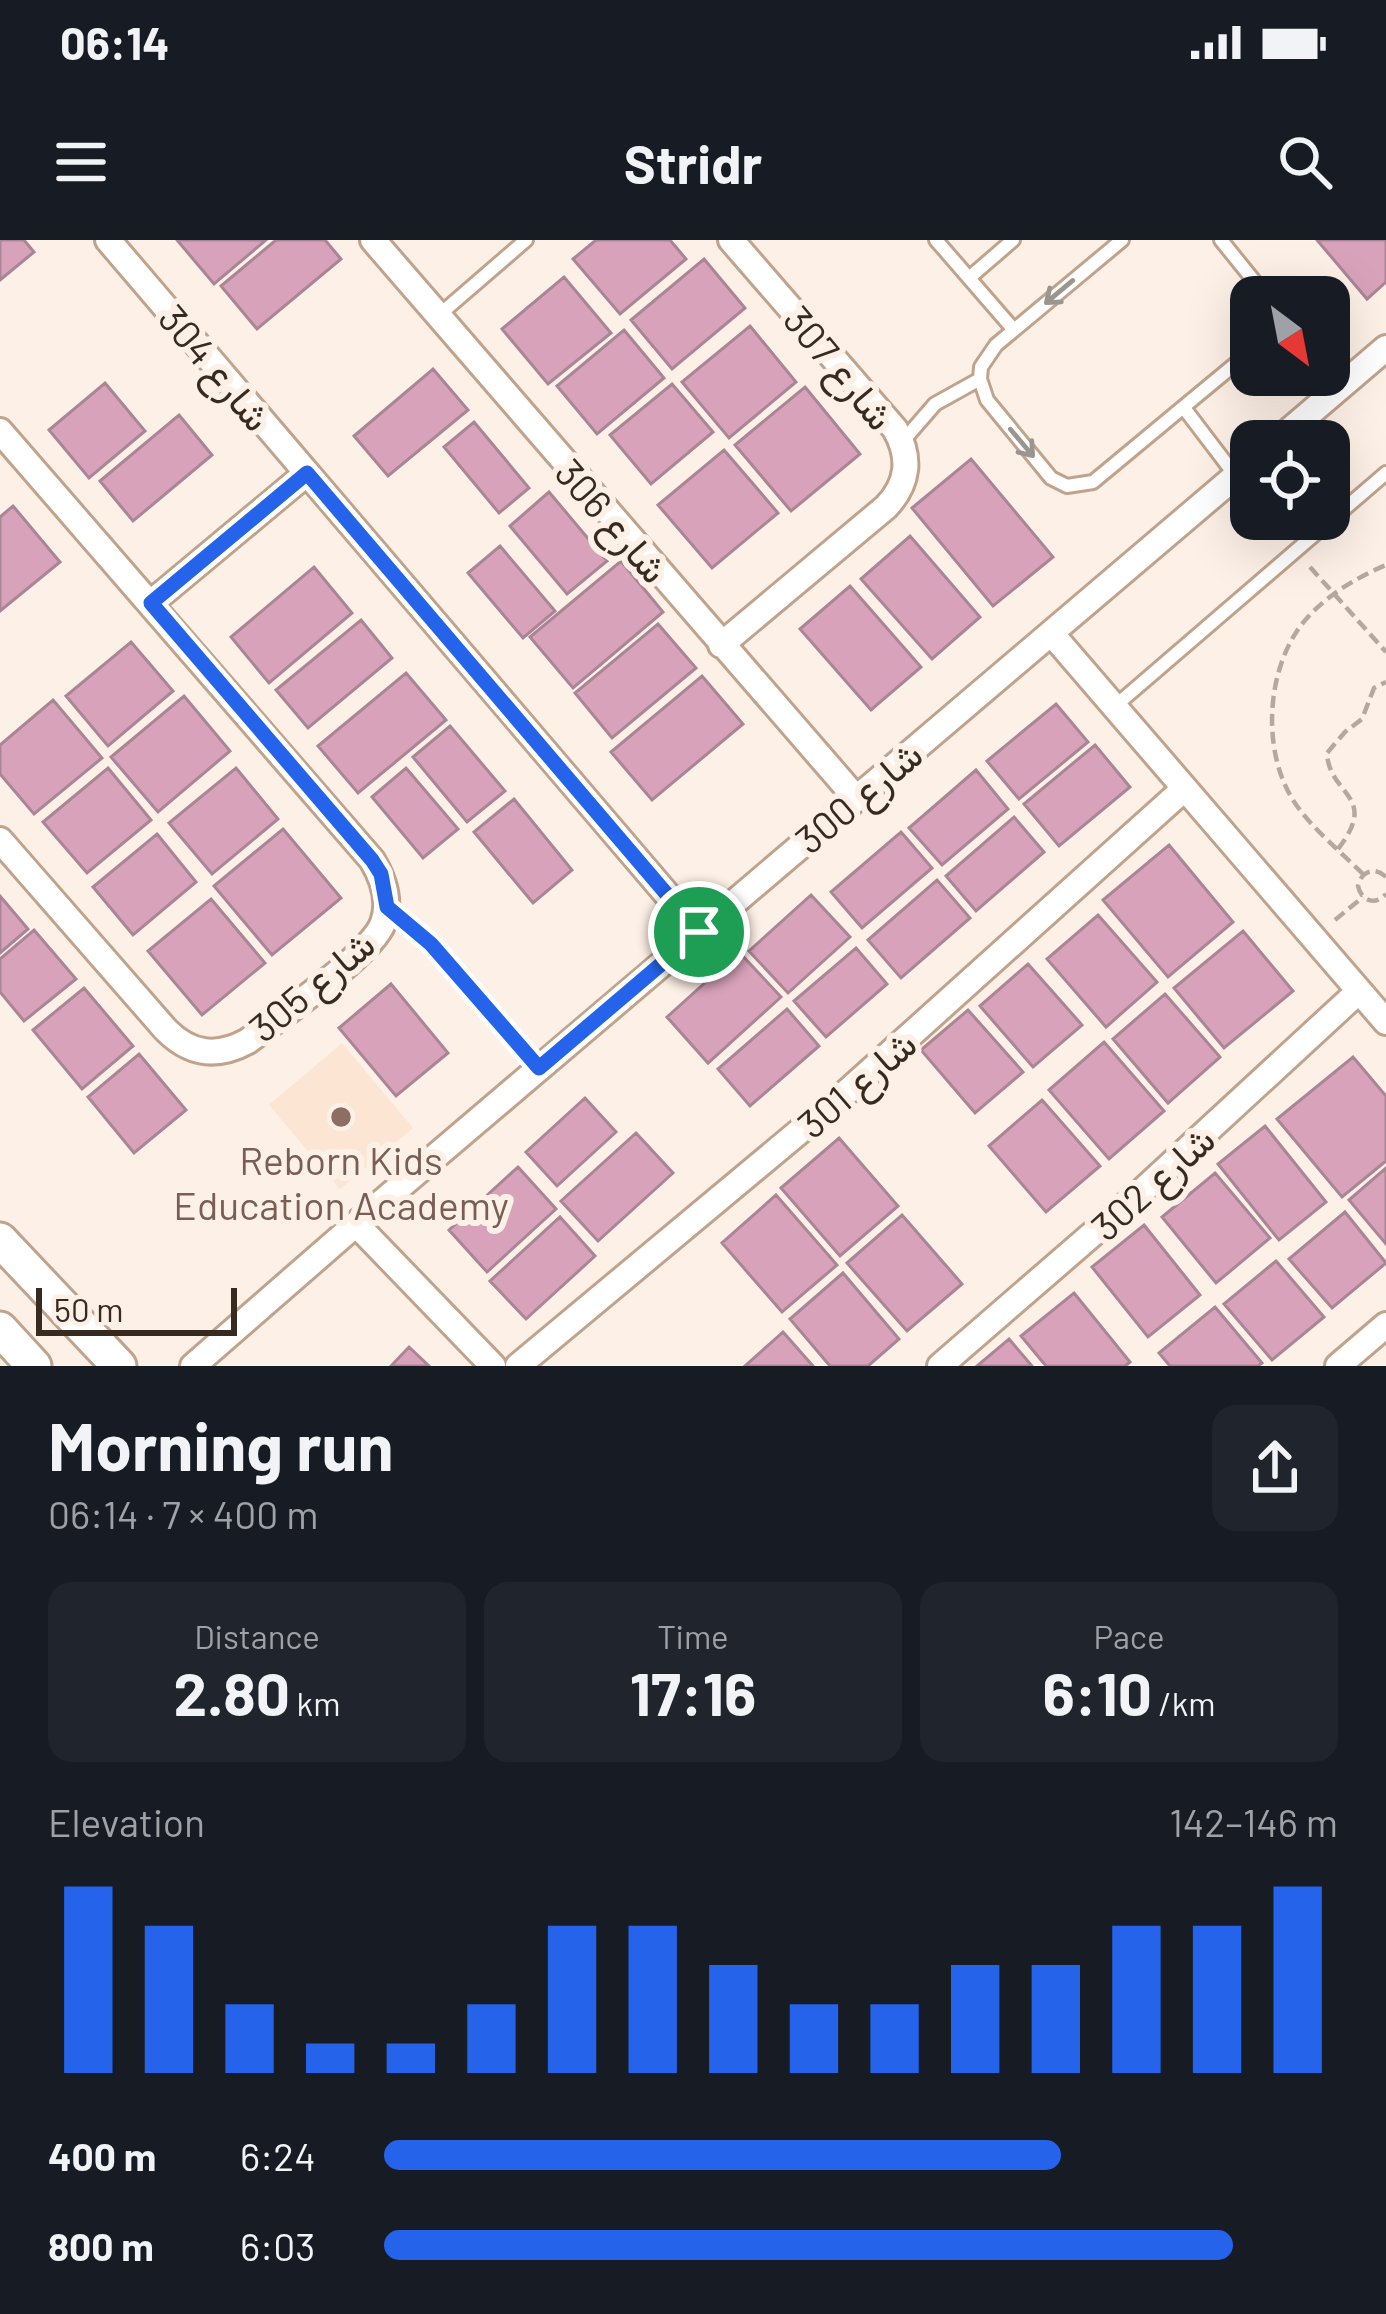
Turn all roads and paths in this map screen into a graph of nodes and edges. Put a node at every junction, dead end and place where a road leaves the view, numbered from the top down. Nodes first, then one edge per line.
1 (108, 240) edge
2 (373, 240) edge
3 (526, 240) edge
4 (936, 240) edge
5 (1013, 240) edge
6 (1122, 240) edge
7 (1221, 240) edge
8 (741, 244) edge
9 (1250, 276) edge
10 (969, 278) junction
11 (438, 316) junction
12 (1014, 330) junction
13 (1386, 348) edge
14 (1230, 369) edge
15 (980, 379) junction
16 (1184, 408) junction
17 (1302, 420) edge
18 (0, 431) edge
19 (902, 442) junction
20 (1230, 456) edge
21 (307, 473) junction
22 (1386, 473) edge
23 (1230, 482) edge
24 (1295, 551) junction
25 (1386, 566) edge
26 (1334, 594) junction
27 (151, 603) junction
28 (1051, 633) junction
29 (721, 645) junction
30 (1386, 652) edge
31 (1386, 682) edge
32 (1114, 707) junction
33 (1184, 789) junction
34 (856, 798) junction
35 (0, 840) edge
36 (1338, 849) junction
37 (1363, 874) junction
38 (1385, 875) edge
39 (1386, 894) edge
40 (1363, 897) junction
41 (1376, 901) junction
42 (387, 907) junction
43 (1386, 912) edge
44 (699, 932) junction
45 (1312, 939) junction
46 (1359, 991) junction
47 (1386, 1022) edge
48 (539, 1068) junction
49 (356, 1224) junction
50 (0, 1240) edge
51 (1386, 1325) edge
52 (0, 1329) edge
53 (34, 1366) edge
54 (119, 1366) edge
55 (193, 1366) edge
56 (493, 1366) edge
57 (518, 1366) edge
58 (940, 1366) edge
59 (1338, 1366) edge

1 - 21 street, شارع 304
2 - 11 street, شارع 306
3 - 11 lane
4 - 10 lane
5 - 10 lane
6 -> 12 lane
7 - 9 lane
8 - 19 street, شارع 307
10 - 12 lane
11 - 29 street, شارع 306
12 - 15 lane
13 - 17 street
14 - 16 lane
15 -> 16 lane
15 - 19 lane
16 - 20 lane
18 - 27 street, شارع 305
19 - 29 street, شارع 307
21 - 27 street
21 - 44 street, شارع 304
22 - 24 lane
23 - 28 street, شارع 300
24 - 26 path
24 - 32 lane
25 - 26 path
26 - 30 path
26 - 36 path
27 - 42 street, شارع 305
28 - 32 street
28 - 34 street, شارع 300
29 - 34 street, شارع 306
31 - 36 path
32 - 33 street
33 - 45 street
33 - 57 street, شارع 301
34 - 44 street, شارع 300
35 - 42 street, شارع 305
36 - 37 path
37 - 38 path
37 - 40 path
39 - 41 path
40 - 41 path
40 - 45 path
41 - 43 path
42 - 48 lane
44 - 48 street, شارع 300
45 - 46 street
46 - 47 street
46 - 58 street, شارع 302
48 - 49 street, شارع 300
49 - 55 street, شارع 300
49 - 56 street
50 - 54 street
51 - 59 street
52 - 53 street

